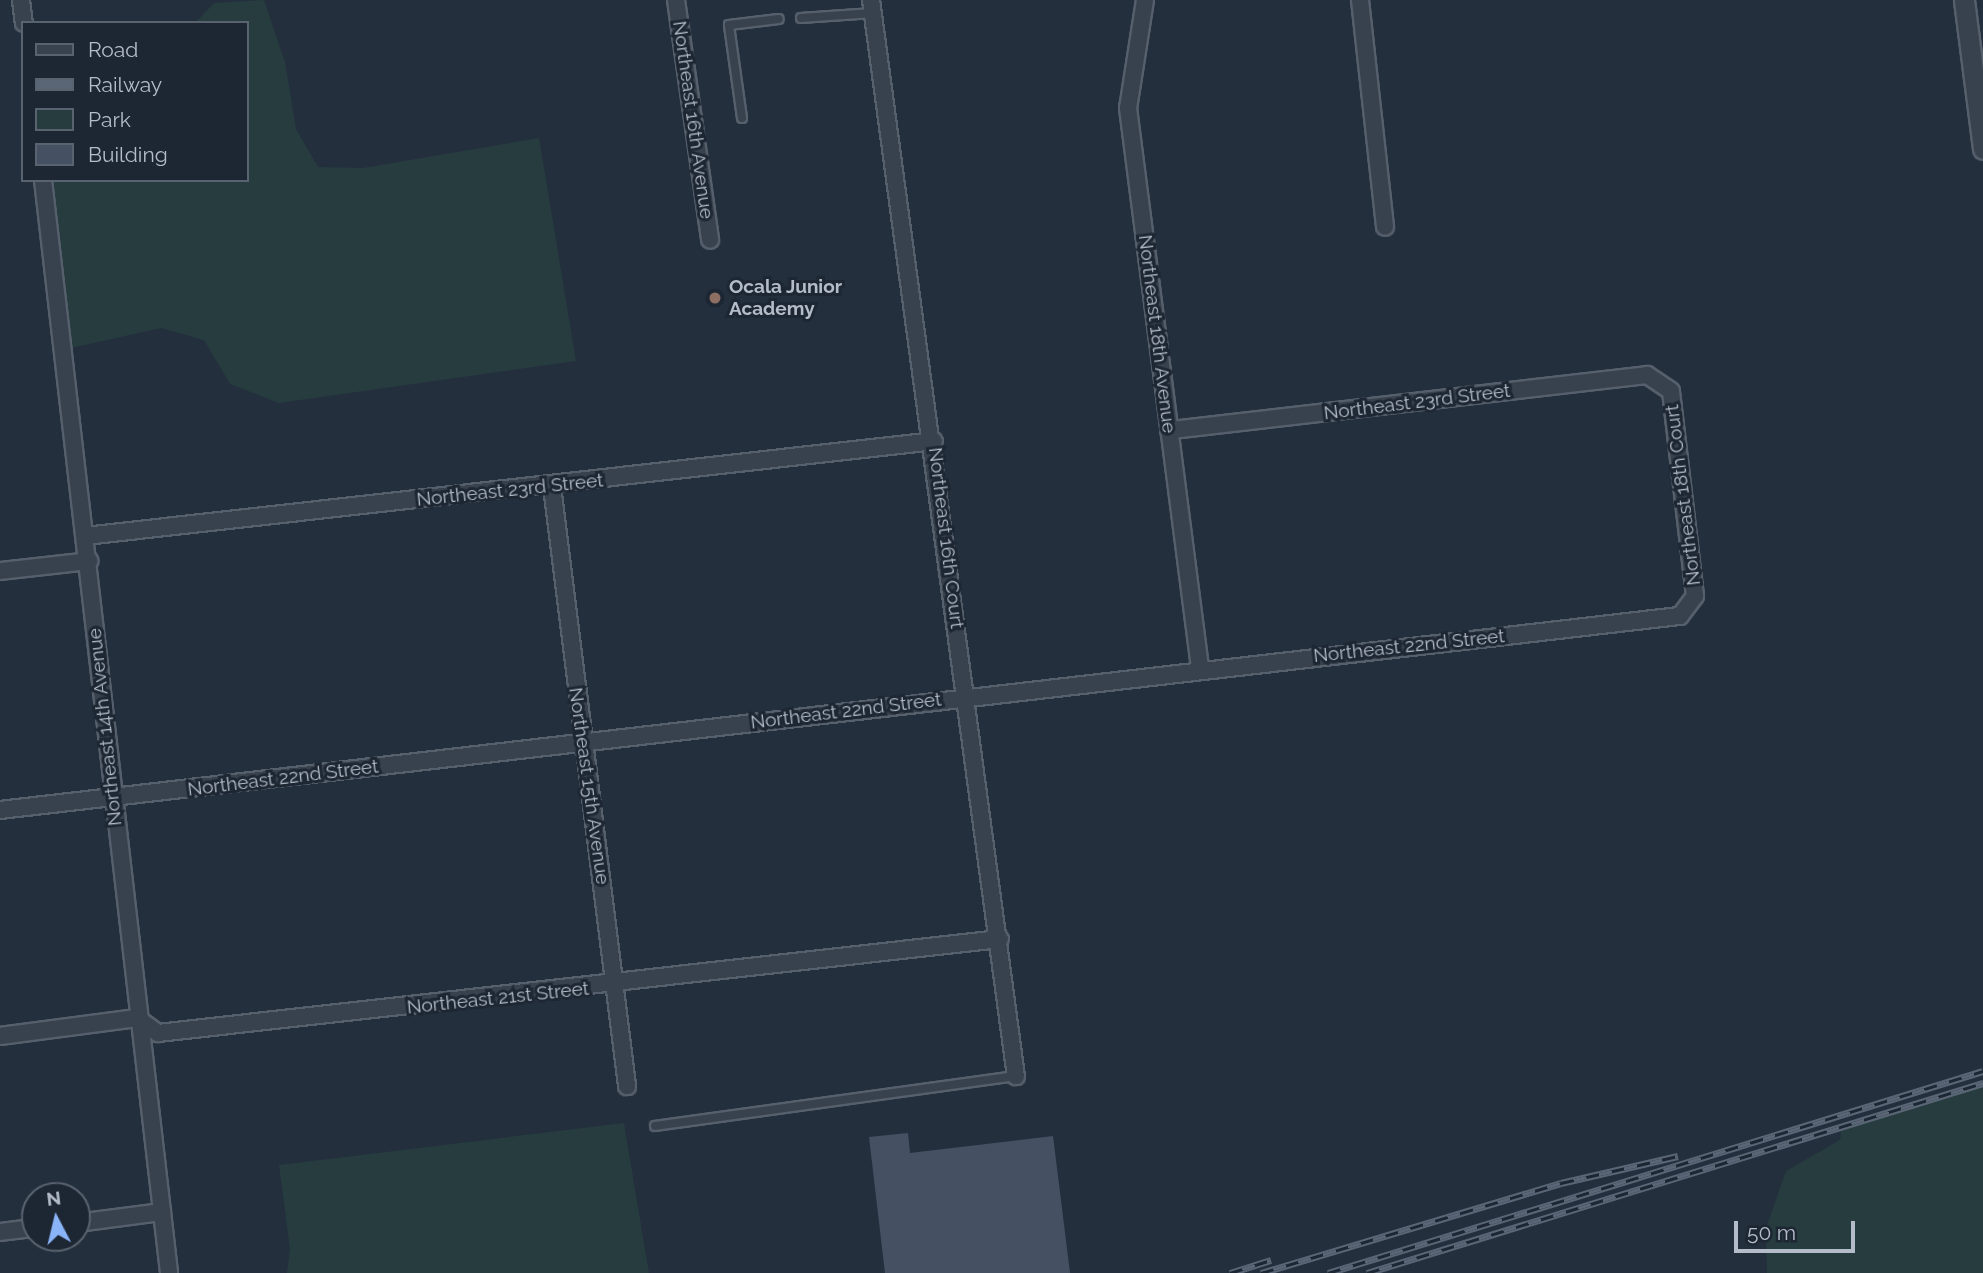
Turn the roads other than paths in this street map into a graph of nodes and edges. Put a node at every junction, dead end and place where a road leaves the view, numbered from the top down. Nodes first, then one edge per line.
1 (22, 0) edge
2 (676, 0) edge
3 (1145, 0) edge
4 (1360, 0) edge
5 (1964, 0) edge
6 (872, 6) edge
7 (801, 18) dead end
8 (779, 19) dead end
9 (24, 21) edge
10 (742, 118) dead end
11 (1983, 149) edge
12 (43, 182) edge
13 (1385, 227) dead end
14 (709, 240) dead end
15 (1665, 382) joint
16 (1169, 430) junction
17 (934, 441) junction
18 (552, 486) junction
19 (85, 536) junction
20 (89, 561) junction
21 (0, 571) edge
22 (1690, 609) joint
23 (1200, 668) junction
24 (967, 696) junction
25 (582, 742) junction
26 (112, 798) junction
27 (0, 810) edge
28 (1000, 939) junction
29 (616, 985) junction
30 (136, 1018) junction
31 (0, 1035) edge
32 (1016, 1076) joint
33 (628, 1086) dead end
34 (655, 1126) dead end
35 (162, 1212) junction
36 (91, 1221) edge
37 (21, 1230) edge
38 (0, 1232) edge
39 (169, 1273) edge

1 - 9 street
2 - 14 street, Northeast 16th Avenue
3 - 16 street, Northeast 18th Avenue
4 - 13 street
5 - 11 street
6 - 7 lane
6 - 17 street, Northeast 16th Court
8 - 10 lane
12 - 19 street, Northeast 14th Avenue
15 - 16 street, Northeast 23rd Street
15 - 22 street, Northeast 18th Court
16 - 23 street, Northeast 18th Avenue
17 - 18 street, Northeast 23rd Street
17 - 24 street, Northeast 16th Court
18 - 19 street, Northeast 23rd Street
18 - 25 street, Northeast 15th Avenue
19 - 20 street, Northeast 14th Avenue
20 - 21 street
20 - 26 street, Northeast 14th Avenue
22 - 23 street, Northeast 22nd Street
23 - 24 street, Northeast 22nd Street
24 - 25 street, Northeast 22nd Street
24 - 28 street, Northeast 16th Court
25 - 26 street, Northeast 22nd Street
25 - 29 street, Northeast 15th Avenue
26 - 27 street, Northeast 22nd Street
26 - 30 street, Northeast 14th Avenue
28 - 29 street, Northeast 21st Street
28 - 32 street, Northeast 16th Court
29 - 30 street, Northeast 21st Street
29 - 33 street, Northeast 15th Avenue
30 - 31 street
30 - 35 street, Northeast 14th Avenue
32 - 34 lane
35 - 36 street
35 - 39 street, Northeast 14th Avenue
37 - 38 street

